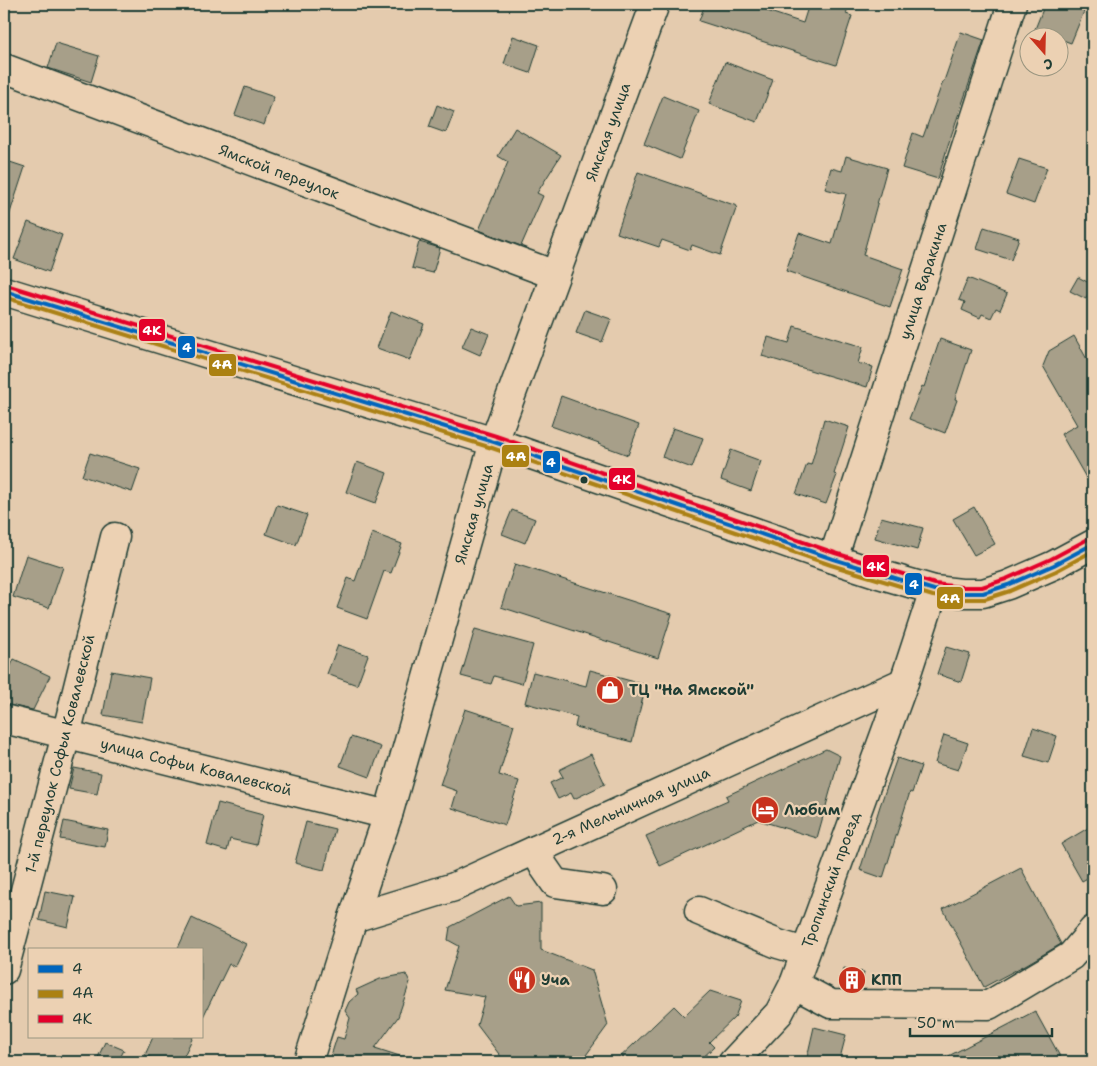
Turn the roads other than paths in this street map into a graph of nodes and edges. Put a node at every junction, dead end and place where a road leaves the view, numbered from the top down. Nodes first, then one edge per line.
1 (655, 4) edge
2 (1012, 4) edge
3 (4, 68) edge
4 (555, 276) junction
5 (4, 291) edge
6 (494, 442) junction
7 (114, 537) dead end
8 (1093, 544) edge
9 (833, 559) junction
10 (934, 590) junction
11 (904, 682) junction
12 (4, 719) edge
13 (66, 735) junction
14 (388, 815) junction
15 (535, 850) junction
16 (603, 890) dead end
17 (699, 911) dead end
18 (353, 918) junction
19 (1093, 930) edge
20 (805, 952) junction
21 (4, 968) edge
22 (794, 984) junction
23 (308, 1062) edge
24 (733, 1062) edge

1 - 4 street, Ямская улица
2 - 9 street, улица Варакина
3 - 4 street, Ямской переулок
4 - 6 street, Ямская улица
5 - 6 street
6 - 9 street
6 - 14 street, Ямская улица
7 - 13 street, 1-й переулок Софьи Ковалевской
8 - 10 street
9 - 10 street
10 - 11 street, Тропинский проезд
11 - 15 street, 2-я Мельничная улица
11 - 20 street, Тропинский проезд
12 - 13 street, улица Софьи Ковалевской
13 - 14 street, улица Софьи Ковалевской
13 - 21 street, 1-й переулок Софьи Ковалевской
14 - 18 street, Ямская улица
15 - 16 street
15 - 18 street, 2-я Мельничная улица
17 - 20 street
18 - 23 street, Ямская улица
19 - 22 street
20 - 22 street, Тропинский проезд
22 - 24 street, Тропинский проезд

